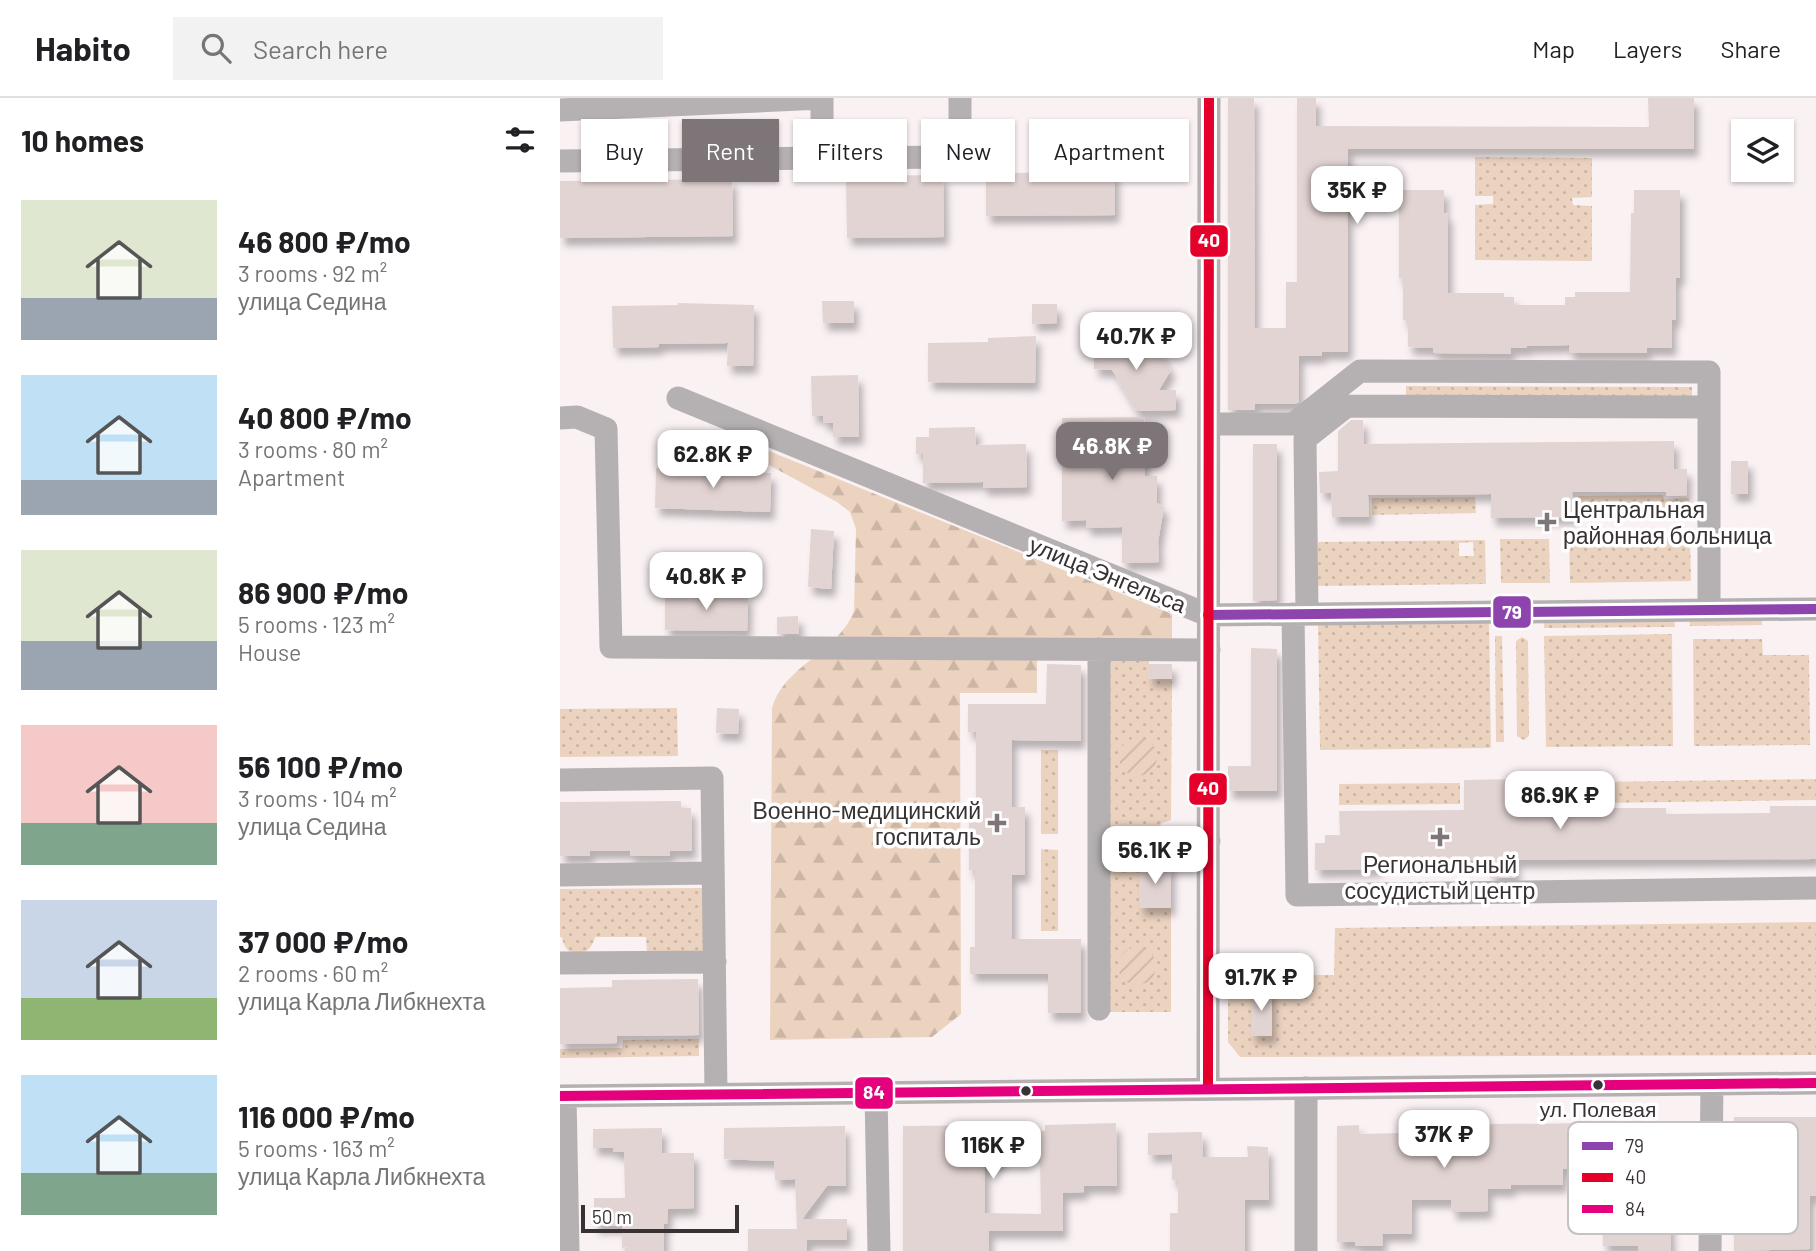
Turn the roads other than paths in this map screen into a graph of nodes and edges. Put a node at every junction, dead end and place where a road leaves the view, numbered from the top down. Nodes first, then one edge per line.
1 (822, 98) edge
2 (960, 98) edge
3 (1209, 98) edge
4 (560, 110) edge
5 (822, 119) edge
6 (907, 157) edge
7 (793, 158) edge
8 (560, 161) edge
9 (678, 398) dead end
10 (1709, 407) junction
11 (560, 418) edge
12 (1209, 424) junction
13 (1816, 609) edge
14 (1709, 610) junction
15 (1300, 614) junction
16 (1208, 615) junction
17 (1099, 649) junction
18 (1209, 650) junction
19 (560, 780) edge
20 (1099, 840) junction
21 (1209, 841) junction
22 (713, 873) junction
23 (560, 875) edge
24 (1816, 888) edge
25 (715, 961) junction
26 (560, 963) edge
27 (1099, 1009) dead end
28 (1816, 1083) edge
29 (1712, 1084) junction
30 (1306, 1088) junction
31 (1208, 1090) junction
32 (876, 1093) junction
33 (716, 1094) junction
34 (562, 1096) edge
35 (1712, 1122) edge
36 (568, 1251) edge
37 (878, 1251) edge
38 (1306, 1251) edge

1 - 4 street
1 - 5 street
2 - 6 street
3 - 12 street
7 - 8 street
9 - 16 street, улица Энгельса
10 - 12 street
10 - 14 street
10 - 15 street
11 - 17 street
12 - 16 street
13 - 14 street, улица Энгельса
14 - 15 street, улица Энгельса
15 - 16 street, улица Энгельса
15 - 24 street
16 - 18 street
17 - 18 street
17 - 20 street
18 - 21 street
19 - 22 street
20 - 21 street
20 - 27 street
21 - 31 street
22 - 23 street
22 - 25 street
25 - 26 street
25 - 33 street
28 - 29 street
29 - 30 street
29 - 35 street
30 - 31 street
30 - 38 street
31 - 32 street
32 - 33 street
32 - 37 street
33 - 34 street
34 - 36 street

